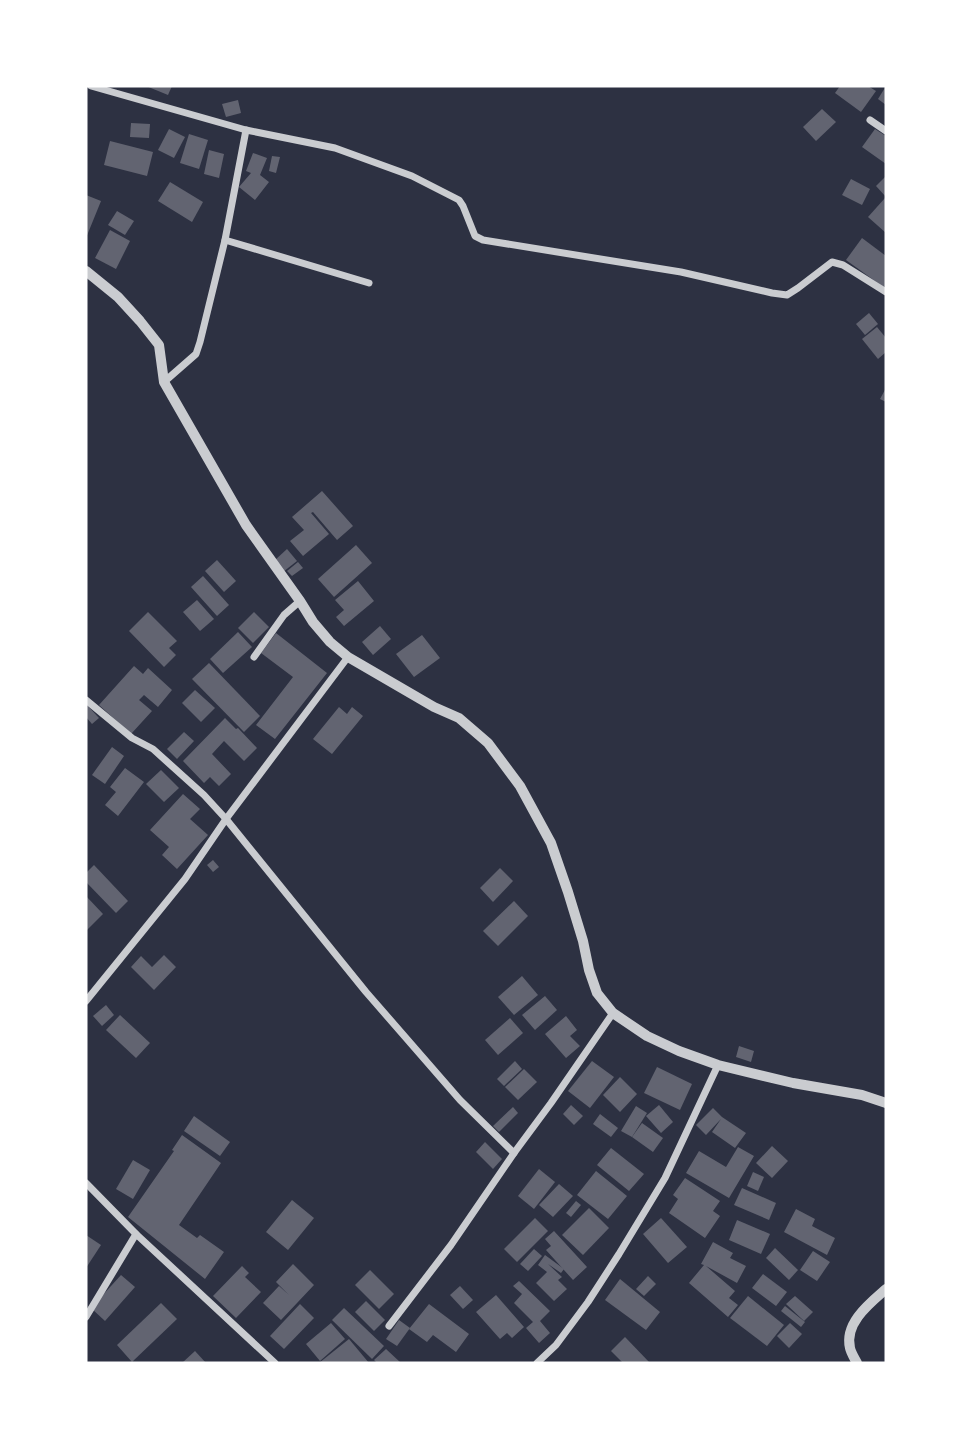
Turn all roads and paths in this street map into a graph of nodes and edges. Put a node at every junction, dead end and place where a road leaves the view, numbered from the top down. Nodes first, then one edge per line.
1 (91, 86) edge
2 (870, 120) dead end
3 (246, 130) junction
4 (886, 131) edge
5 (225, 240) junction
6 (86, 271) edge
7 (369, 283) dead end
8 (886, 292) edge
9 (164, 382) junction
10 (300, 601) junction
11 (254, 657) dead end
12 (348, 657) junction
13 (86, 700) edge
14 (226, 819) junction
15 (86, 1001) edge
16 (613, 1013) junction
17 (718, 1065) junction
18 (886, 1103) edge
19 (514, 1153) junction
20 (86, 1183) edge
21 (136, 1234) junction
22 (886, 1289) edge
23 (86, 1317) edge
24 (389, 1326) dead end
25 (275, 1363) edge
26 (537, 1363) edge
27 (857, 1363) edge

1 - 3 street
2 - 4 street
3 - 5 street
3 - 8 street
5 - 7 street
5 - 9 street
6 - 9 street
9 - 10 street
10 - 11 street
10 - 12 street
12 - 14 street
12 - 16 street
13 - 14 street
14 - 15 street
14 - 19 street
16 - 17 street
16 - 19 street
17 - 18 street
17 - 26 street
19 - 24 street
20 - 21 street
21 - 23 street
21 - 25 street
22 - 27 street

